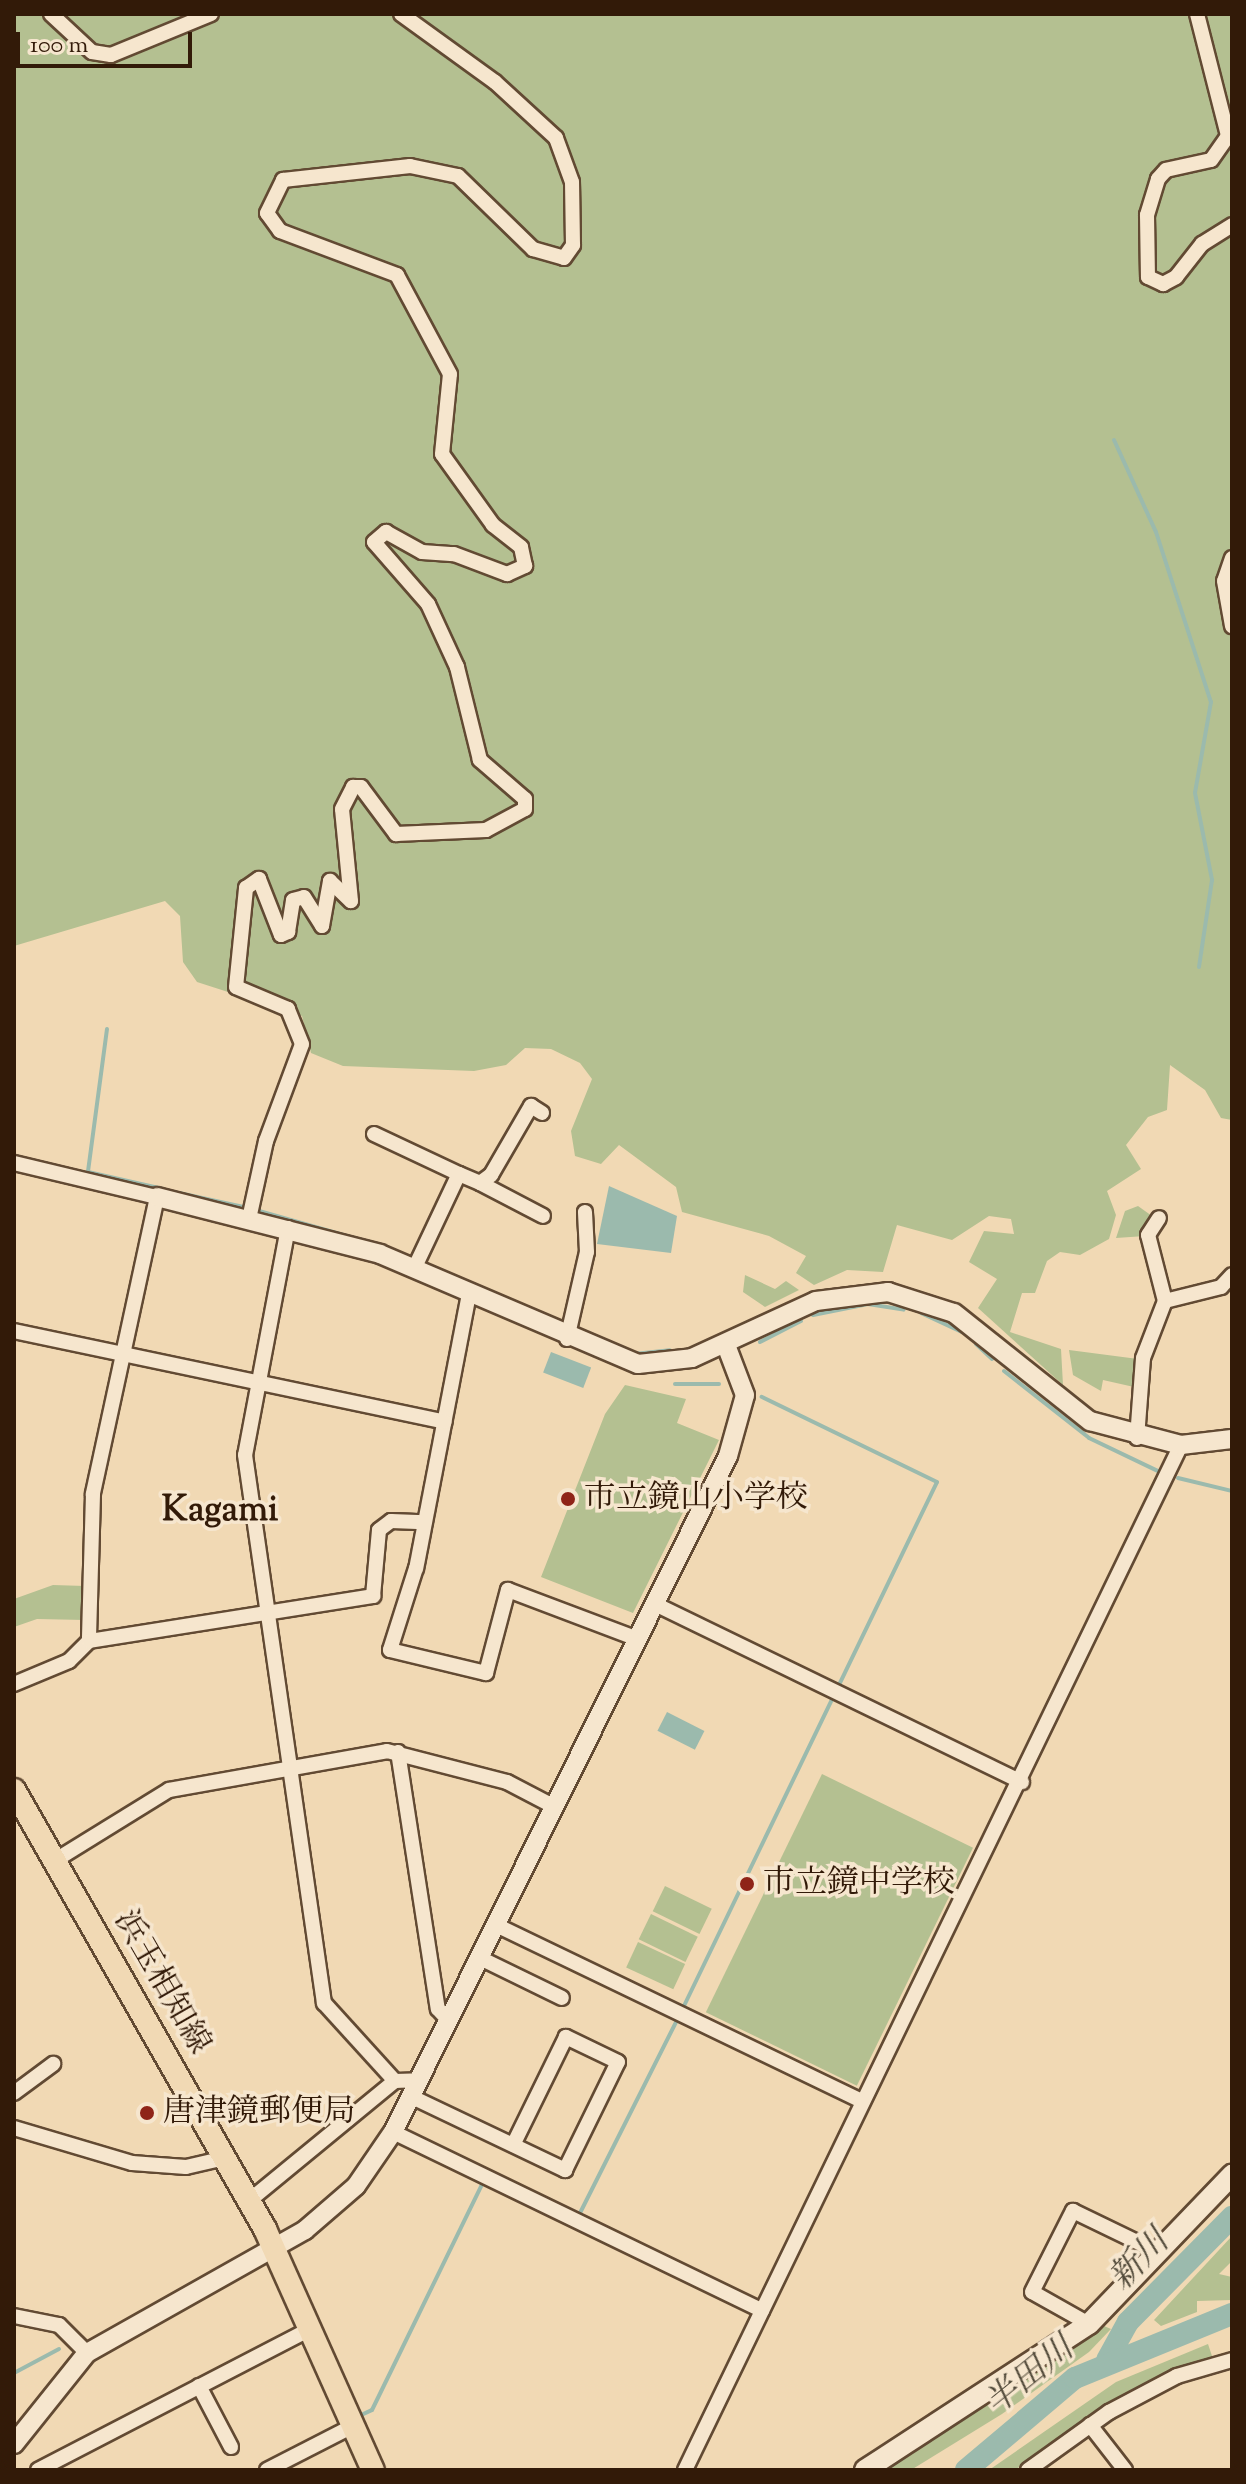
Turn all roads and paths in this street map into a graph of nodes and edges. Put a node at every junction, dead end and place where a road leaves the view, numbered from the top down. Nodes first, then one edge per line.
1 (51, 14) edge
2 (211, 14) edge
3 (401, 14) edge
4 (1197, 14) edge
5 (1232, 225) edge
6 (1232, 558) edge
7 (1232, 626) edge
8 (542, 1113) dead end
9 (374, 1134) dead end
10 (14, 1163) edge
11 (459, 1174) junction
12 (480, 1183) junction
13 (157, 1197) junction
14 (585, 1212) dead end
15 (543, 1216) dead end
16 (1159, 1218) dead end
17 (249, 1219) junction
18 (288, 1228) junction
19 (414, 1269) junction
20 (1232, 1275) edge
21 (469, 1294) junction
22 (1165, 1301) junction
23 (14, 1331) edge
24 (567, 1339) junction
25 (726, 1345) junction
26 (121, 1355) junction
27 (255, 1383) junction
28 (444, 1422) junction
29 (1137, 1438) junction
30 (1232, 1439) edge
31 (1181, 1445) junction
32 (424, 1522) junction
33 (655, 1604) junction
34 (272, 1613) junction
35 (638, 1639) junction
36 (89, 1641) junction
37 (14, 1684) edge
38 (398, 1752) junction
39 (293, 1767) junction
40 (1022, 1782) junction
41 (14, 1790) edge
42 (555, 1807) junction
43 (54, 1861) junction
44 (496, 1925) junction
45 (480, 1958) junction
46 (562, 1998) dead end
47 (449, 2021) junction
48 (53, 2064) dead end
49 (395, 2081) junction
50 (416, 2088) junction
51 (14, 2093) edge
52 (863, 2102) junction
53 (14, 2128) edge
54 (393, 2132) junction
55 (513, 2145) junction
56 (225, 2158) junction
57 (1232, 2175) edge
58 (250, 2200) junction
59 (275, 2248) junction
60 (1160, 2253) junction
61 (762, 2310) junction
62 (14, 2316) edge
63 (1089, 2324) junction
64 (310, 2329) junction
65 (87, 2353) junction
66 (1232, 2360) edge
67 (199, 2386) junction
68 (1090, 2425) junction
69 (353, 2426) junction
70 (14, 2444) edge
71 (231, 2447) dead end
72 (38, 2470) edge
73 (267, 2470) edge
74 (373, 2470) edge
75 (685, 2470) edge
76 (865, 2470) edge
77 (1028, 2470) edge
78 (1125, 2470) edge

1 - 2 street
3 - 17 street
4 - 5 street
6 - 7 street
8 - 12 street
9 - 11 street
10 - 13 street
11 - 12 street
11 - 19 street
12 - 15 street
13 - 17 street
13 - 26 street
14 - 24 street
16 - 22 street
17 - 18 street
18 - 19 street
18 - 27 street
19 - 21 street
20 - 22 street
21 - 24 street
21 - 28 street
22 - 29 street
23 - 26 street
24 - 25 street
25 - 29 street
25 - 33 street
26 - 27 street
26 - 36 street
27 - 28 street
27 - 34 street
28 - 32 street
29 - 31 street
30 - 31 street
31 - 40 street
32 - 34 street
32 - 35 street
33 - 35 street
33 - 40 street
34 - 36 street
34 - 39 street
35 - 42 street
36 - 37 street
38 - 39 street
38 - 42 street
38 - 47 street
39 - 43 street
39 - 49 street
40 - 52 street
41 - 43 main road, 浜玉相知線
42 - 44 street
43 - 56 main road, 浜玉相知線
44 - 45 street
44 - 52 street
45 - 46 street
45 - 47 street
47 - 50 street
48 - 51 street
49 - 50 street
49 - 58 street
50 - 54 street
50 - 55 street
52 - 61 street
53 - 56 street
54 - 59 street
54 - 61 street
55 - 55 street
56 - 58 main road, 浜玉相知線
57 - 60 main road
58 - 59 main road, 浜玉相知線
59 - 64 main road, 浜玉相知線
59 - 65 street
60 - 63 main road
60 - 63 street
61 - 75 street
62 - 65 street
63 - 76 main road
64 - 67 street
64 - 69 main road, 浜玉相知線
65 - 70 street
66 - 68 street
67 - 71 street
67 - 72 street
68 - 77 street
68 - 78 street
69 - 73 street
69 - 74 main road, 浜玉相知線

